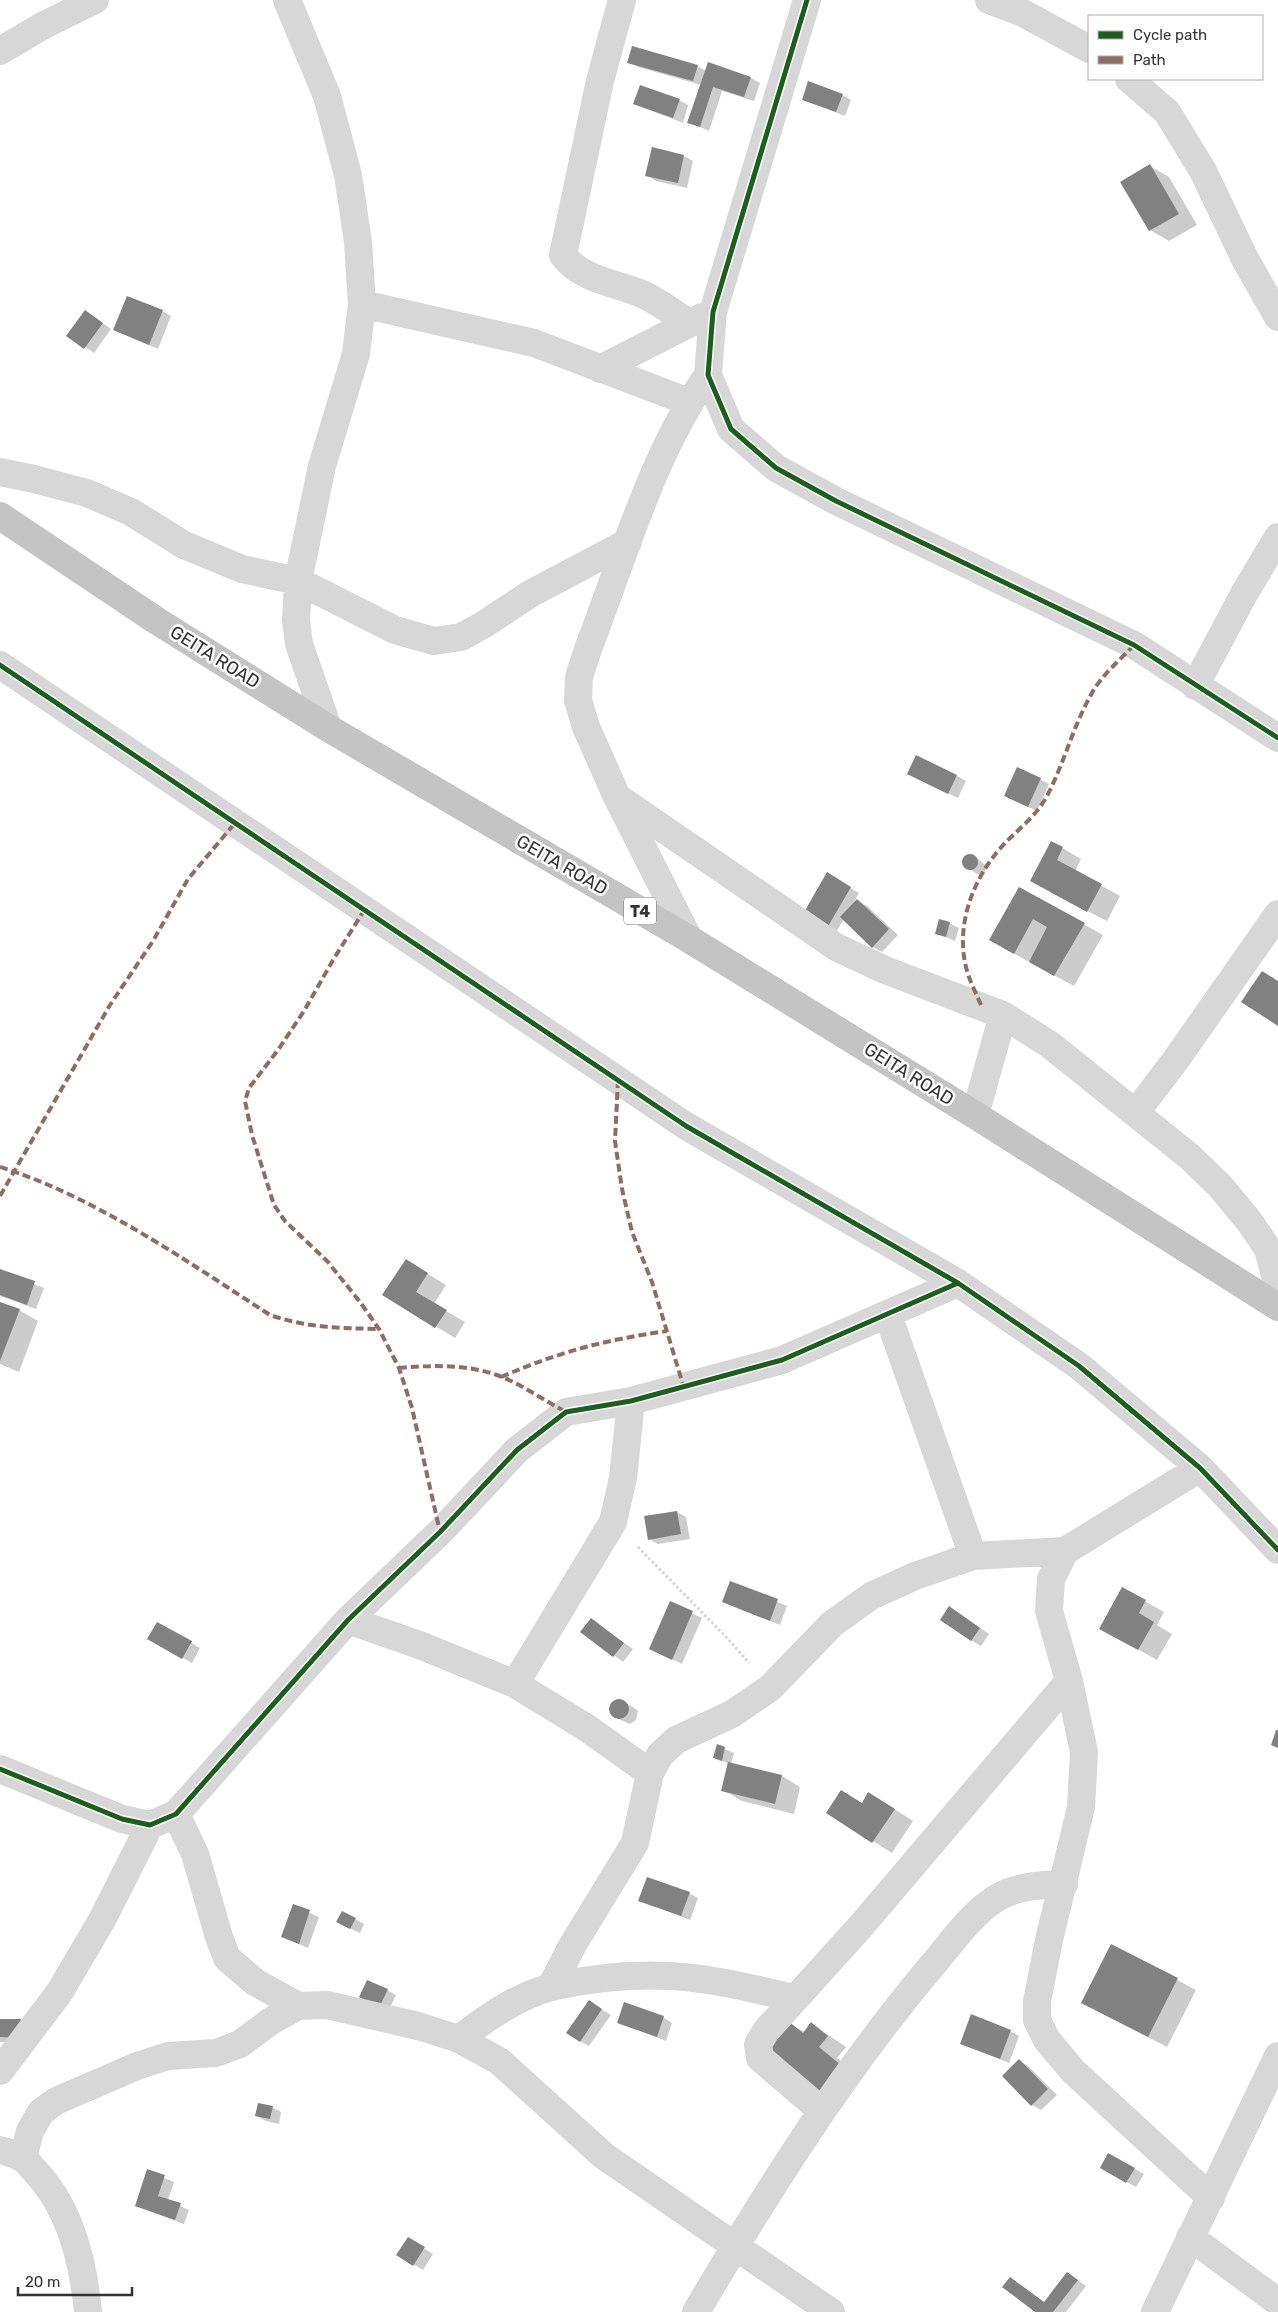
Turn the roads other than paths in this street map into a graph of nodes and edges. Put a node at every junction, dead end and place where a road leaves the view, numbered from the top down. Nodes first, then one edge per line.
1 (95, 0) edge
2 (287, 0) edge
3 (622, 0) edge
4 (807, 0) edge
5 (989, 0) edge
6 (1024, 6) edge
7 (1088, 48) edge
8 (0, 51) edge
9 (1130, 80) edge
10 (362, 304) junction
11 (713, 312) junction
12 (1278, 317) edge
13 (688, 323) junction
14 (600, 369) junction
15 (708, 375) junction
16 (689, 402) junction
17 (0, 472) edge
18 (0, 516) edge
19 (1278, 537) edge
20 (628, 542) junction
21 (298, 581) junction
22 (0, 665) edge
23 (1195, 686) junction
24 (328, 728) junction
25 (1278, 738) edge
26 (618, 797) junction
27 (1278, 914) edge
28 (689, 939) junction
29 (1003, 1015) junction
30 (1136, 1112) junction
31 (975, 1115) junction
32 (1273, 1240) edge
33 (958, 1284) junction
34 (1278, 1286) edge
35 (1278, 1307) edge
36 (888, 1315) junction
37 (631, 1401) junction
38 (1200, 1468) junction
39 (1278, 1550) edge
40 (1065, 1551) junction
41 (973, 1556) junction
42 (348, 1620) junction
43 (1070, 1681) junction
44 (515, 1684) junction
45 (0, 1769) edge
46 (650, 1773) junction
47 (176, 1814) junction
48 (150, 1825) junction
49 (1064, 1884) junction
50 (551, 1987) junction
51 (794, 1998) junction
52 (298, 2006) junction
53 (460, 2039) junction
54 (1278, 2056) edge
55 (0, 2071) edge
56 (822, 2111) junction
57 (11, 2154) edge
58 (1211, 2198) junction
59 (1190, 2237) junction
60 (735, 2245) junction
61 (1278, 2302) edge
62 (88, 2312) edge
63 (696, 2312) edge
64 (831, 2312) edge
65 (1155, 2312) edge

1 - 8 street
2 - 10 street
3 - 13 street
4 - 11 street
5 - 6 street
6 - 7 street
9 - 12 street
10 - 14 street
10 - 21 street
11 - 13 street
11 - 15 street
13 - 14 street
14 - 16 street
15 - 16 street
15 - 23 street
16 - 20 street
17 - 21 street
18 - 24 highway, GEITA ROAD / T4
19 - 23 street
20 - 21 street
20 - 26 street
21 - 24 street
22 - 33 street
23 - 25 street
24 - 28 highway, GEITA ROAD / T4
26 - 28 street
26 - 29 street
27 - 30 street
28 - 31 highway, GEITA ROAD / T4
29 - 30 street
29 - 31 street
30 - 32 street
31 - 35 highway, GEITA ROAD / T4
32 - 34 street
33 - 36 street
33 - 38 street
36 - 37 street
36 - 41 street
37 - 42 street
37 - 44 street
38 - 39 street
38 - 40 street
40 - 41 street
40 - 43 street
41 - 46 street
42 - 44 street
42 - 47 street
43 - 49 street
43 - 51 street
44 - 46 street
45 - 48 street
46 - 50 street
47 - 48 street
47 - 52 street
48 - 55 street
49 - 56 street
49 - 58 street
50 - 51 street
50 - 53 street
51 - 56 street
52 - 53 street
52 - 57 street
53 - 60 street
54 - 58 street
56 - 60 street
57 - 62 street
58 - 59 street
59 - 61 street
59 - 65 street
60 - 63 street
60 - 64 street

